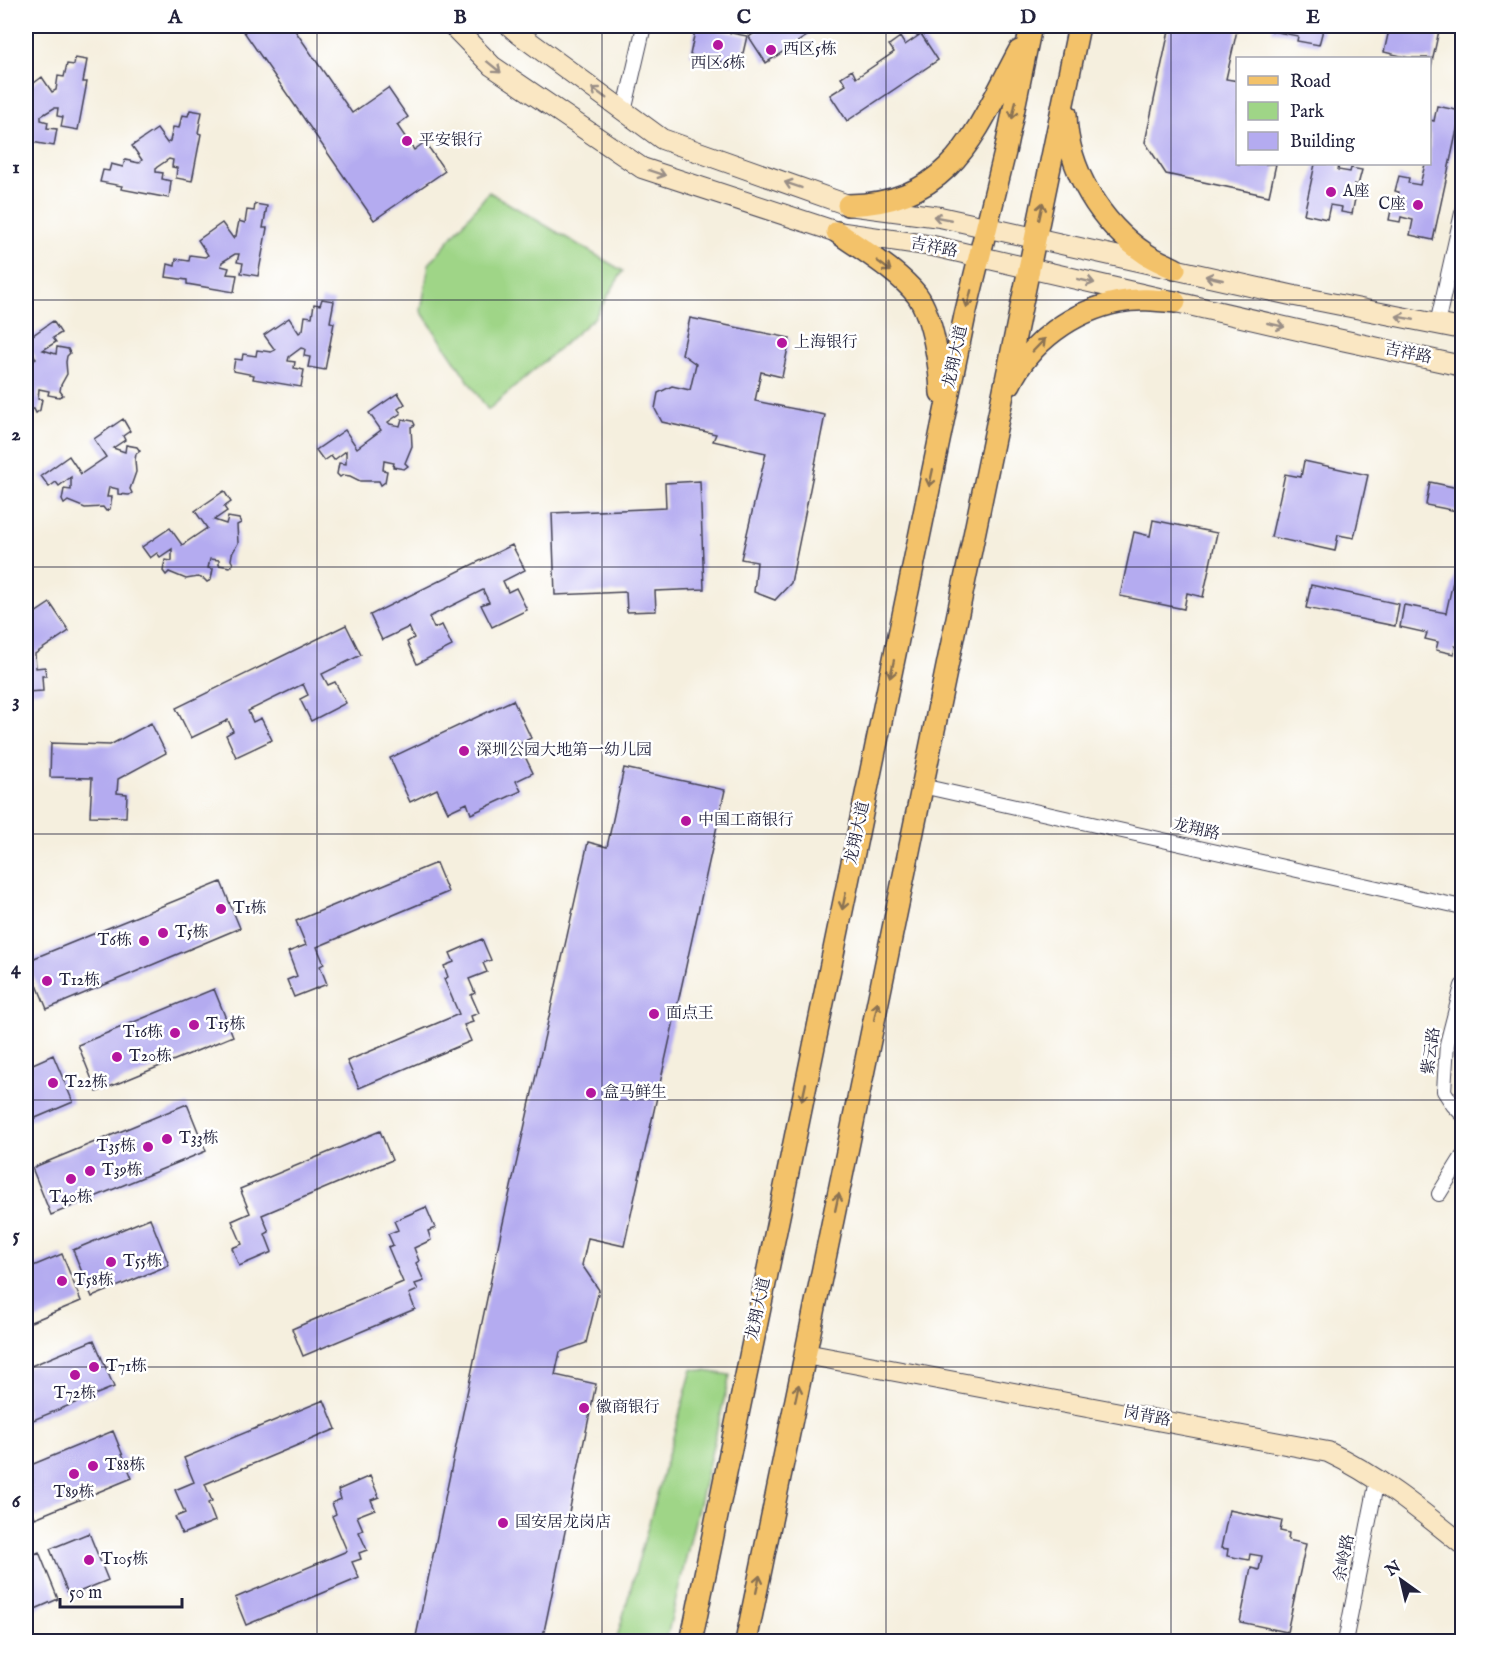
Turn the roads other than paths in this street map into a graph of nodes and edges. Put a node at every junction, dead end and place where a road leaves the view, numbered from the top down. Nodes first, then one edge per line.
1 (453, 26) edge
2 (510, 26) edge
3 (644, 26) edge
4 (1079, 26) edge
5 (1030, 29) edge
6 (1066, 91) junction
7 (624, 111) junction
8 (848, 205) junction
9 (1462, 213) edge
10 (987, 227) junction
11 (837, 232) junction
12 (1035, 238) junction
13 (979, 257) junction
14 (1029, 268) junction
15 (1175, 269) junction
16 (1175, 302) junction
17 (1437, 324) junction
18 (1462, 329) edge
19 (1462, 366) edge
20 (943, 421) junction
21 (995, 433) junction
22 (922, 786) junction
23 (1462, 907) edge
24 (1462, 986) edge
25 (1462, 1114) edge
26 (1462, 1156) edge
27 (1439, 1194) dead end
28 (805, 1354) junction
29 (1377, 1480) junction
30 (1462, 1544) edge
31 (691, 1641) edge
32 (746, 1641) edge
33 (1345, 1641) edge

1 -> 11 main road, 吉祥路
7 -> 2 main road, 吉祥路
3 - 7 street
4 - 6 main road
5 - 8 main road
5 -> 10 main road, 龙翔大道
12 -> 6 main road
6 - 15 main road
8 -> 7 main road, 吉祥路
10 -> 8 main road, 吉祥路
9 - 17 street
10 - 12 main road, 吉祥路
10 - 13 main road, 龙翔大道
11 - 13 main road, 吉祥路
11 -> 20 main road
12 - 14 main road
12 - 15 main road, 吉祥路
13 - 14 main road, 吉祥路
13 -> 20 main road, 龙翔大道
14 -> 16 main road, 吉祥路
14 - 21 main road
17 -> 15 main road, 吉祥路
16 -> 19 main road, 吉祥路
21 -> 16 main road
17 - 18 main road, 吉祥路
20 -> 31 main road, 龙翔大道
21 - 22 main road
22 - 23 street, 龙翔路
28 -> 22 main road
24 - 25 street, 紫云路
26 - 27 street
28 - 29 main road, 岗背路
32 -> 28 main road
29 - 30 main road, 岗背路
29 - 33 street, 余岭路

